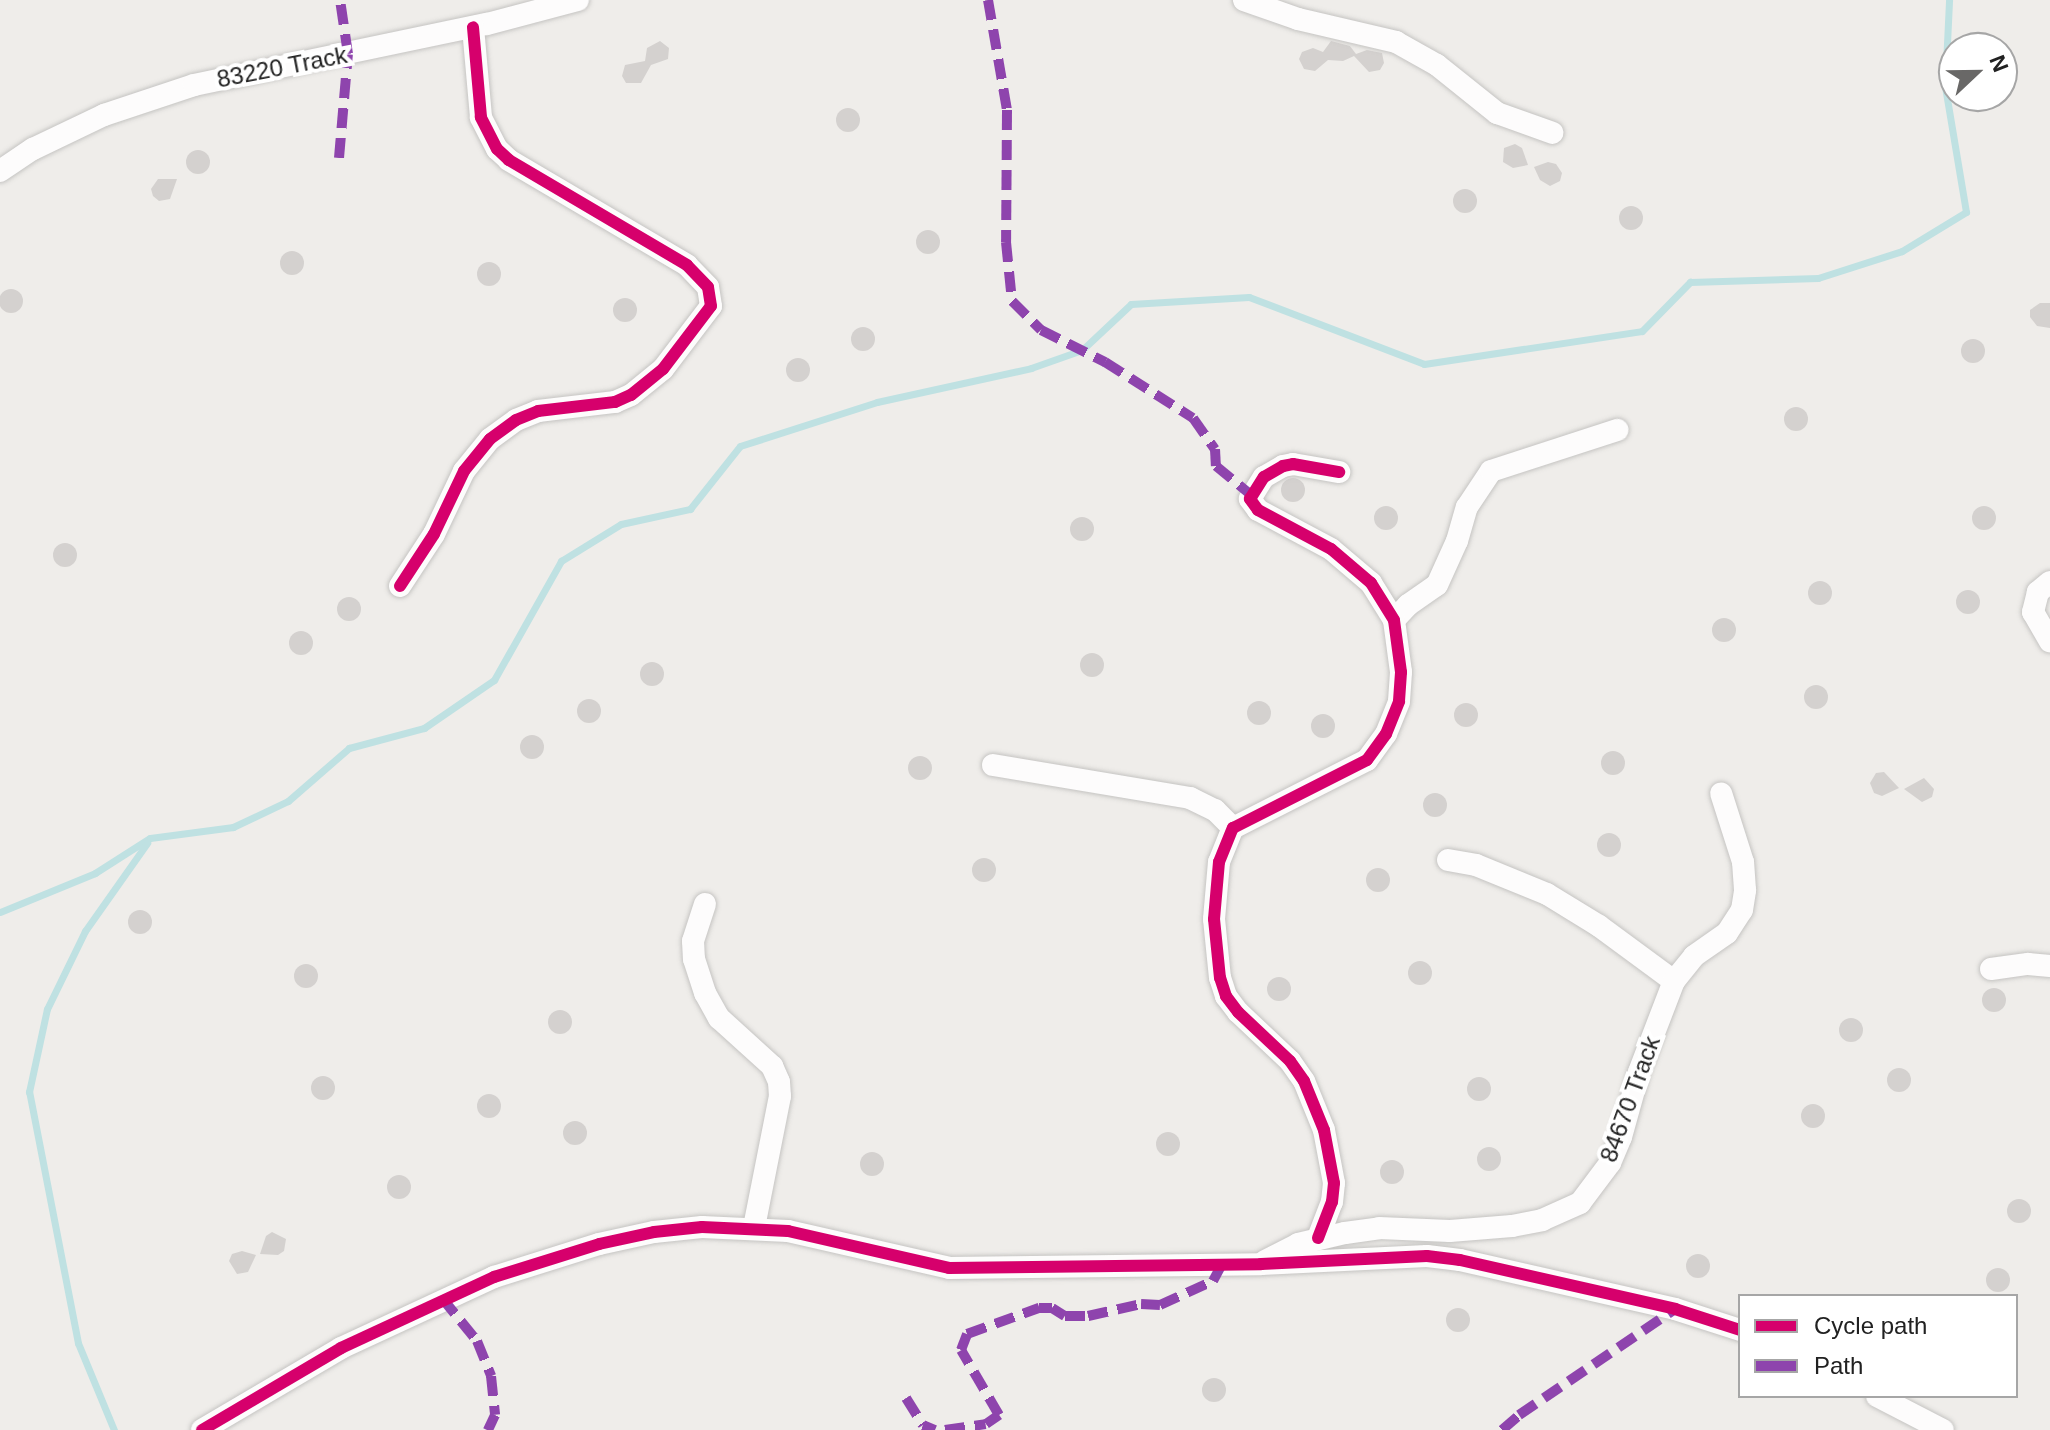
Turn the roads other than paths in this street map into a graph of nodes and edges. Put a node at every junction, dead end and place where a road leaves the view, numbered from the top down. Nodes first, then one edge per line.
1 (578, 0) edge
2 (1244, 0) edge
3 (473, 27) junction
4 (1553, 133) dead end
5 (0, 171) edge
6 (1617, 430) dead end
7 (1339, 472) dead end
8 (2050, 582) edge
9 (400, 586) dead end
10 (1394, 620) junction
11 (2050, 641) edge
12 (993, 765) dead end
13 (1721, 793) dead end
14 (1233, 828) junction
15 (1448, 860) dead end
16 (705, 904) dead end
17 (2050, 966) edge
18 (1991, 969) dead end
19 (1674, 981) junction
20 (754, 1227) junction
21 (1318, 1238) junction
22 (1261, 1264) junction
23 (1738, 1329) edge
24 (1881, 1398) edge
25 (202, 1430) edge
26 (1943, 1430) edge

1 - 3 street, 83220 Track
2 - 4 street
3 - 5 street, 83220 Track
3 - 9 street
6 - 10 street
7 - 10 street
8 - 11 street
10 - 14 street
12 - 14 street
13 - 19 street
14 - 21 street
15 - 19 street
16 - 20 street
17 - 18 street
19 - 21 street, 84670 Track
20 - 22 street
20 - 25 street
21 - 22 street, 84670 Track
22 - 23 street
24 - 26 street

